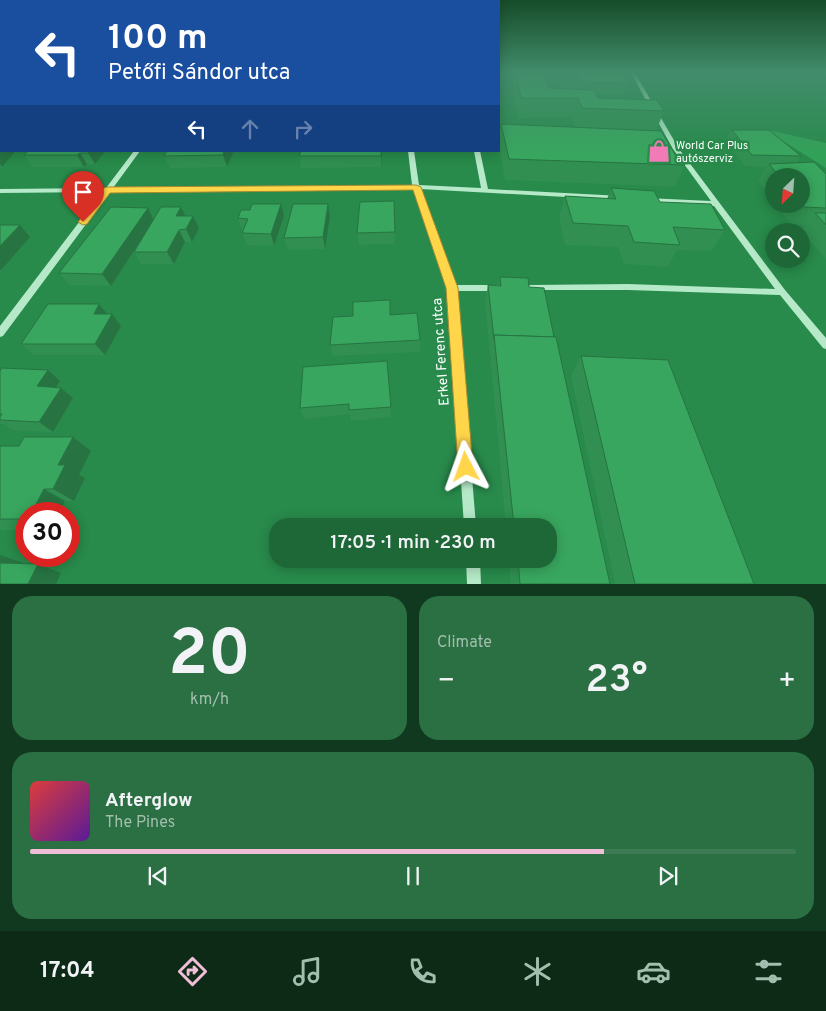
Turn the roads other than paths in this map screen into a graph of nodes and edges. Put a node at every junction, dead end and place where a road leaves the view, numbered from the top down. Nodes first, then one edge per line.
1 (648, 100) edge
2 (136, 152) edge
3 (411, 152) edge
4 (477, 152) edge
5 (416, 187) junction
6 (107, 190) junction
7 (485, 190) junction
8 (0, 191) edge
9 (630, 198) edge
10 (640, 199) edge
11 (717, 204) junction
12 (452, 288) junction
13 (511, 288) edge
14 (521, 288) edge
15 (782, 292) junction
16 (0, 333) edge
17 (826, 344) edge
18 (469, 518) edge
19 (473, 568) edge
20 (474, 584) edge

1 - 11 street
2 - 6 street
3 - 5 street, Erkel Ferenc utca
4 - 7 street
5 - 6 street
5 - 7 street
5 - 12 street, Erkel Ferenc utca
6 - 8 street
6 - 16 street
7 - 9 street
10 - 11 street
11 - 15 street
12 - 13 street
12 - 18 street, Erkel Ferenc utca
14 - 15 street
15 - 17 street
19 - 20 street

